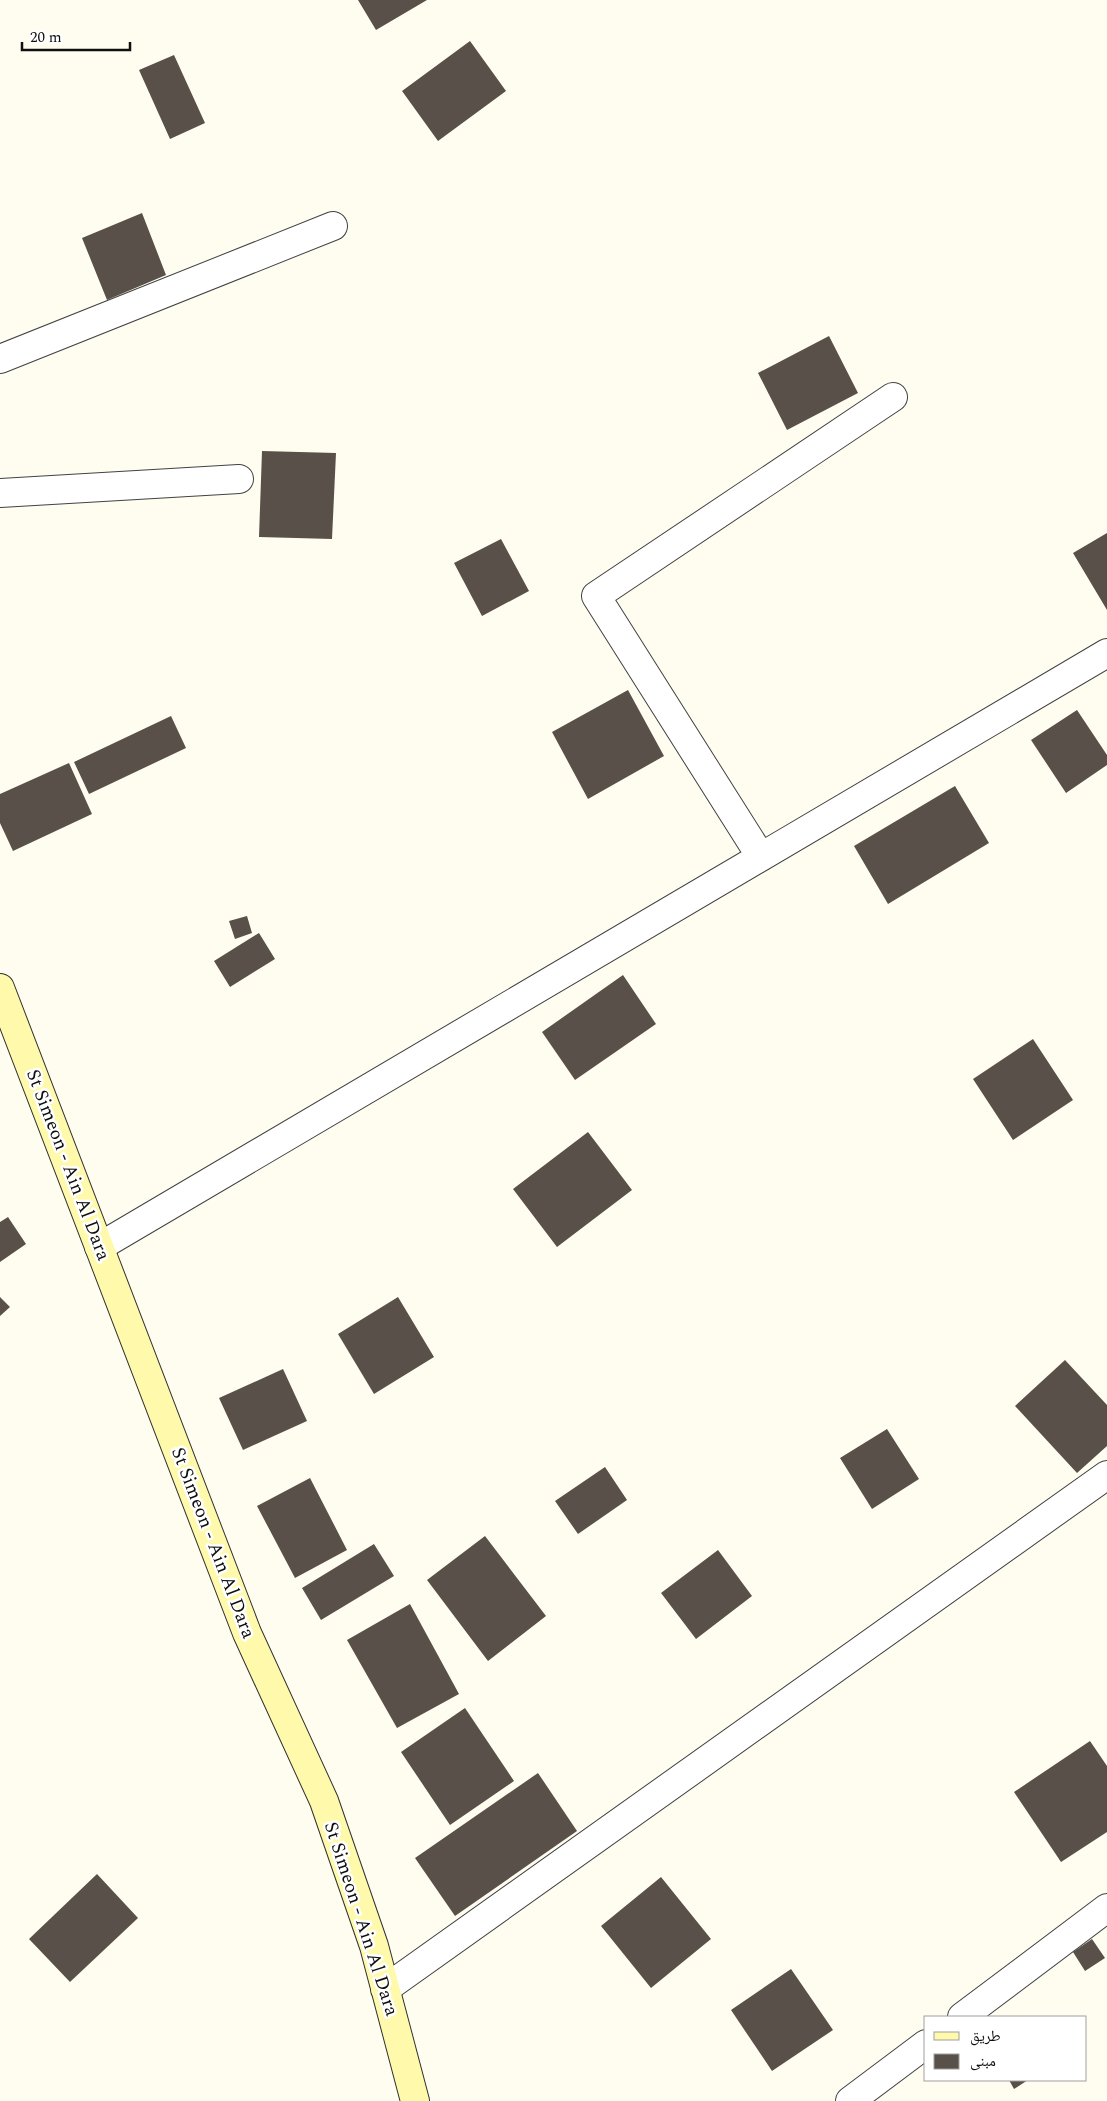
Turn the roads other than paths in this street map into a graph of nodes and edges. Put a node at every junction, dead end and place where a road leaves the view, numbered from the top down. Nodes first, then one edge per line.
1 (333, 226) dead end
2 (0, 359) edge
3 (893, 397) dead end
4 (239, 479) dead end
5 (0, 493) edge
6 (1107, 653) edge
7 (761, 857) junction
8 (0, 988) edge
9 (99, 1247) junction
10 (1107, 1475) edge
11 (1107, 1908) edge
12 (385, 1989) junction
13 (963, 2016) edge
14 (924, 2046) edge
15 (415, 2101) edge
16 (850, 2101) edge

1 - 2 street
3 - 7 street
4 - 5 street
6 - 7 street
7 - 9 street
8 - 9 main road, St Simeon - Ain Al Dara
9 - 12 main road, St Simeon - Ain Al Dara
10 - 12 street
11 - 13 street
12 - 15 main road, St Simeon - Ain Al Dara
14 - 16 street

